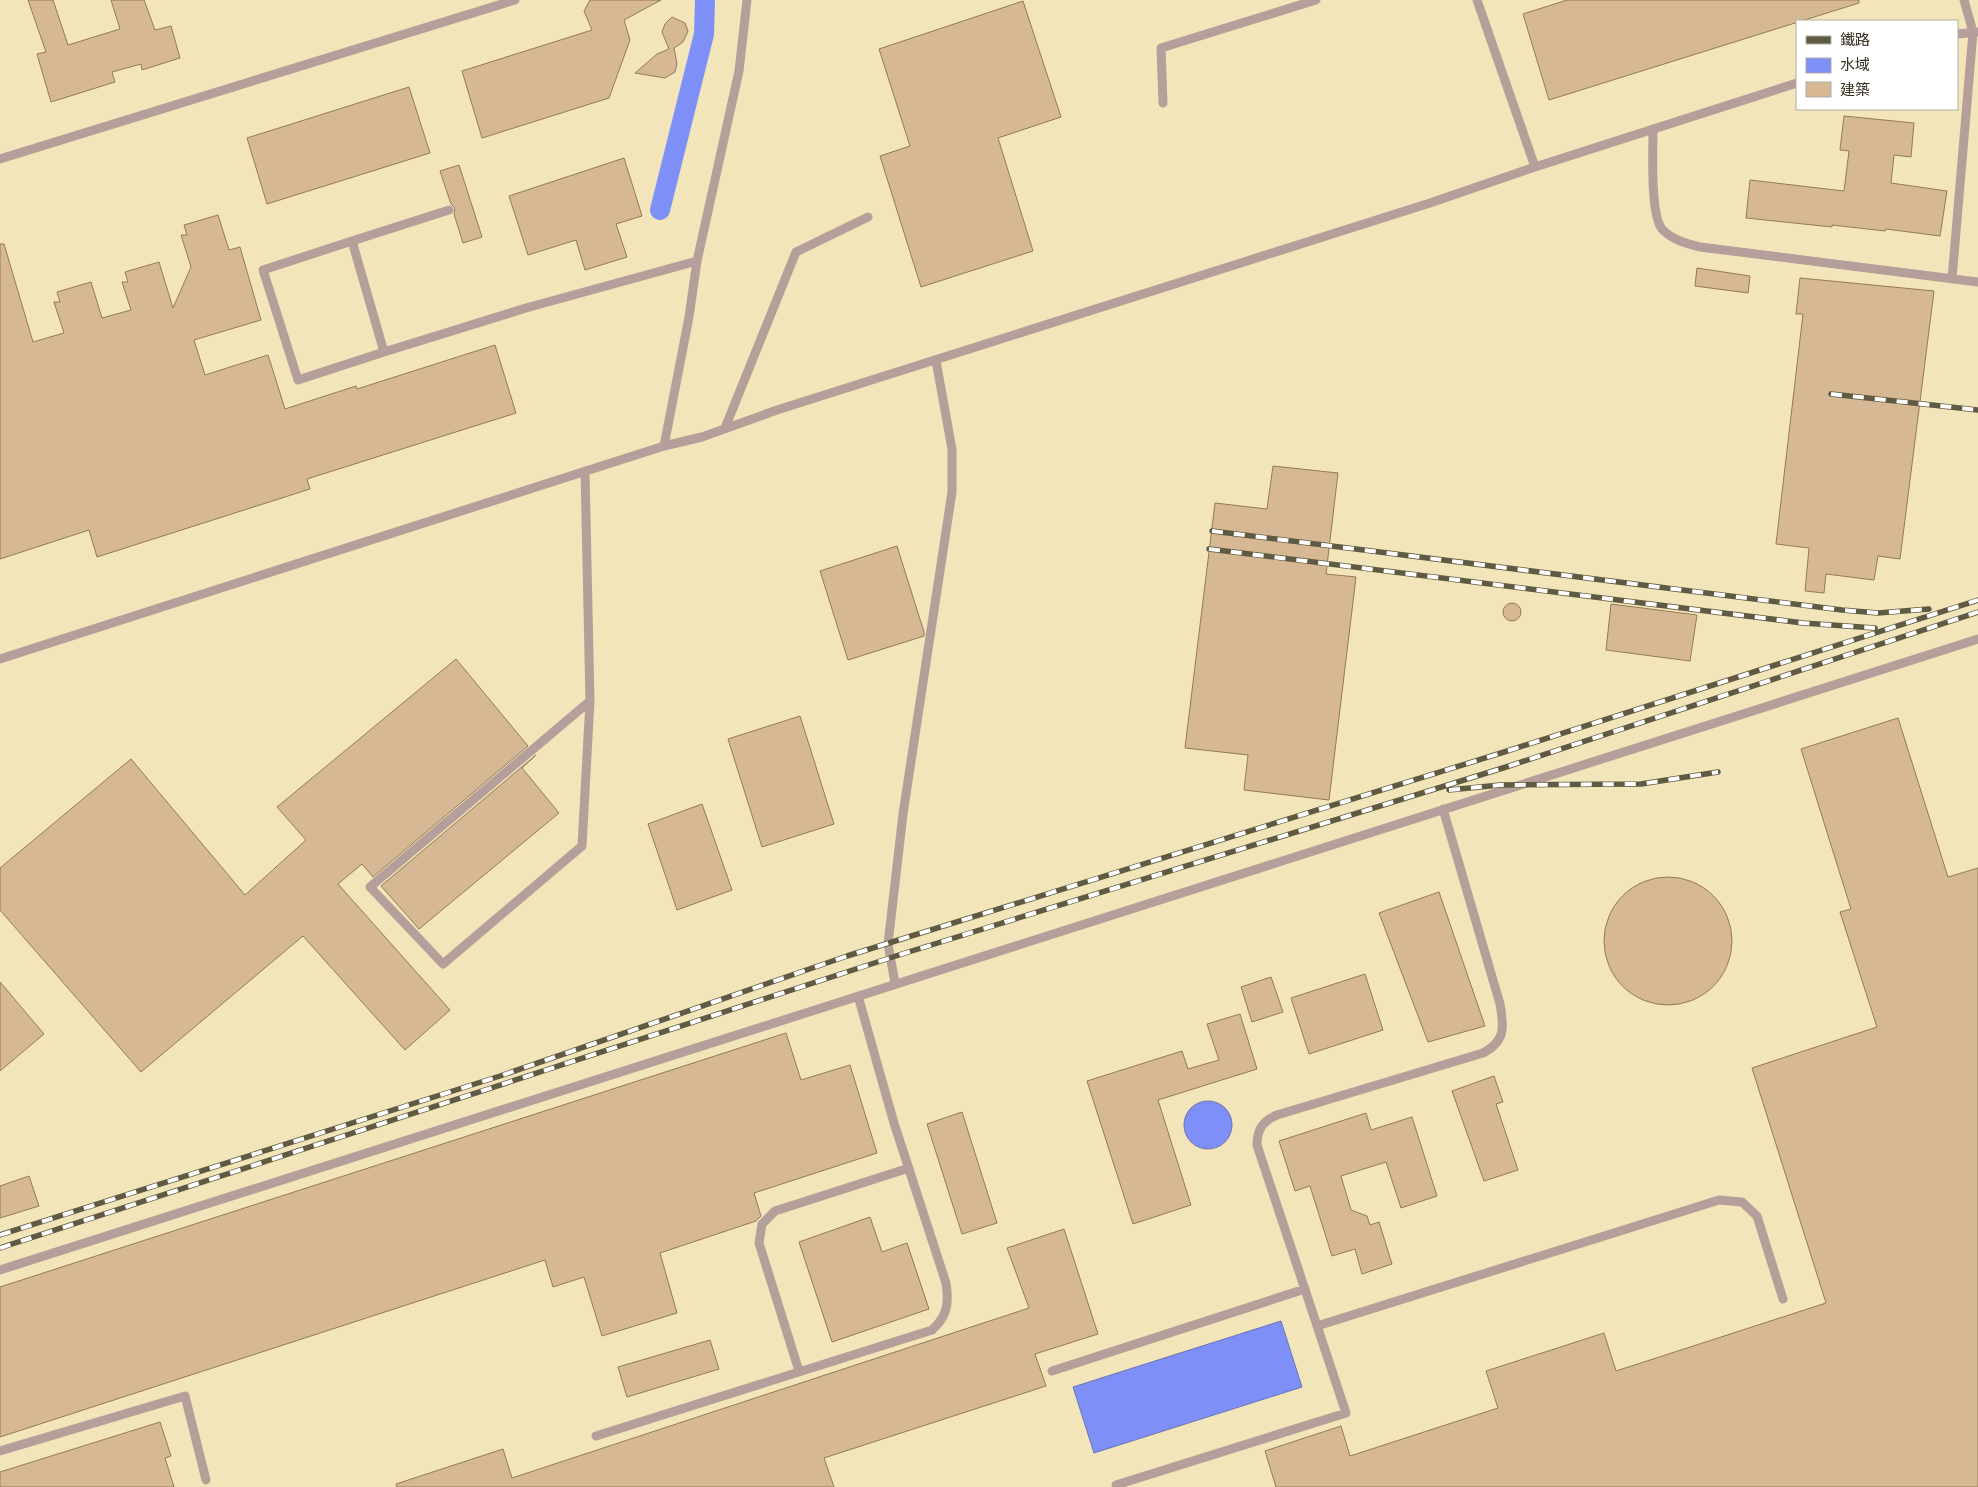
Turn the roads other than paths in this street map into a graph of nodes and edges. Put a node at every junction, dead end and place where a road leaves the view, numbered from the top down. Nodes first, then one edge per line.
1 (515, 0) edge
2 (747, 0) edge
3 (1316, 0) edge
4 (1476, 0) edge
5 (1964, 0) edge
6 (1976, 32) edge
7 (1958, 34) edge
8 (1796, 83) edge
9 (1163, 102) dead end
10 (1653, 129) junction
11 (0, 159) edge
12 (1535, 167) junction
13 (449, 210) dead end
14 (868, 218) dead end
15 (352, 242) junction
16 (697, 261) junction
17 (1952, 279) junction
18 (1978, 282) edge
19 (384, 352) junction
20 (936, 361) junction
21 (725, 428) junction
22 (664, 446) junction
23 (585, 471) junction
24 (1978, 638) edge
25 (0, 659) edge
26 (590, 701) junction
27 (1443, 809) junction
28 (894, 984) junction
29 (858, 996) junction
30 (909, 1168) junction
31 (0, 1270) edge
32 (1305, 1289) junction
33 (1783, 1299) dead end
34 (1317, 1326) junction
35 (1052, 1370) dead end
36 (799, 1371) junction
37 (596, 1436) dead end
38 (0, 1451) edge
39 (206, 1480) dead end
40 (1116, 1486) dead end

1 - 11 lane
2 - 16 lane
3 - 9 lane
4 - 12 lane
5 - 6 lane
6 - 7 lane
6 - 17 lane
8 - 10 lane
10 - 12 lane
10 - 17 lane
12 - 20 lane
13 - 15 lane
14 - 21 lane
15 - 19 lane
15 - 19 lane
16 - 19 lane
16 - 22 lane
17 - 18 lane
20 - 21 lane
20 - 28 lane
21 - 22 lane
22 - 23 lane
23 - 25 lane
23 - 26 lane
24 - 27 lane
26 - 26 lane
27 - 28 lane
27 - 32 lane
28 - 29 lane
29 - 30 lane
29 - 31 lane
30 - 36 lane
30 - 36 lane
32 - 34 lane
32 - 35 lane
33 - 34 lane
34 - 40 lane
36 - 37 lane
38 - 39 lane

